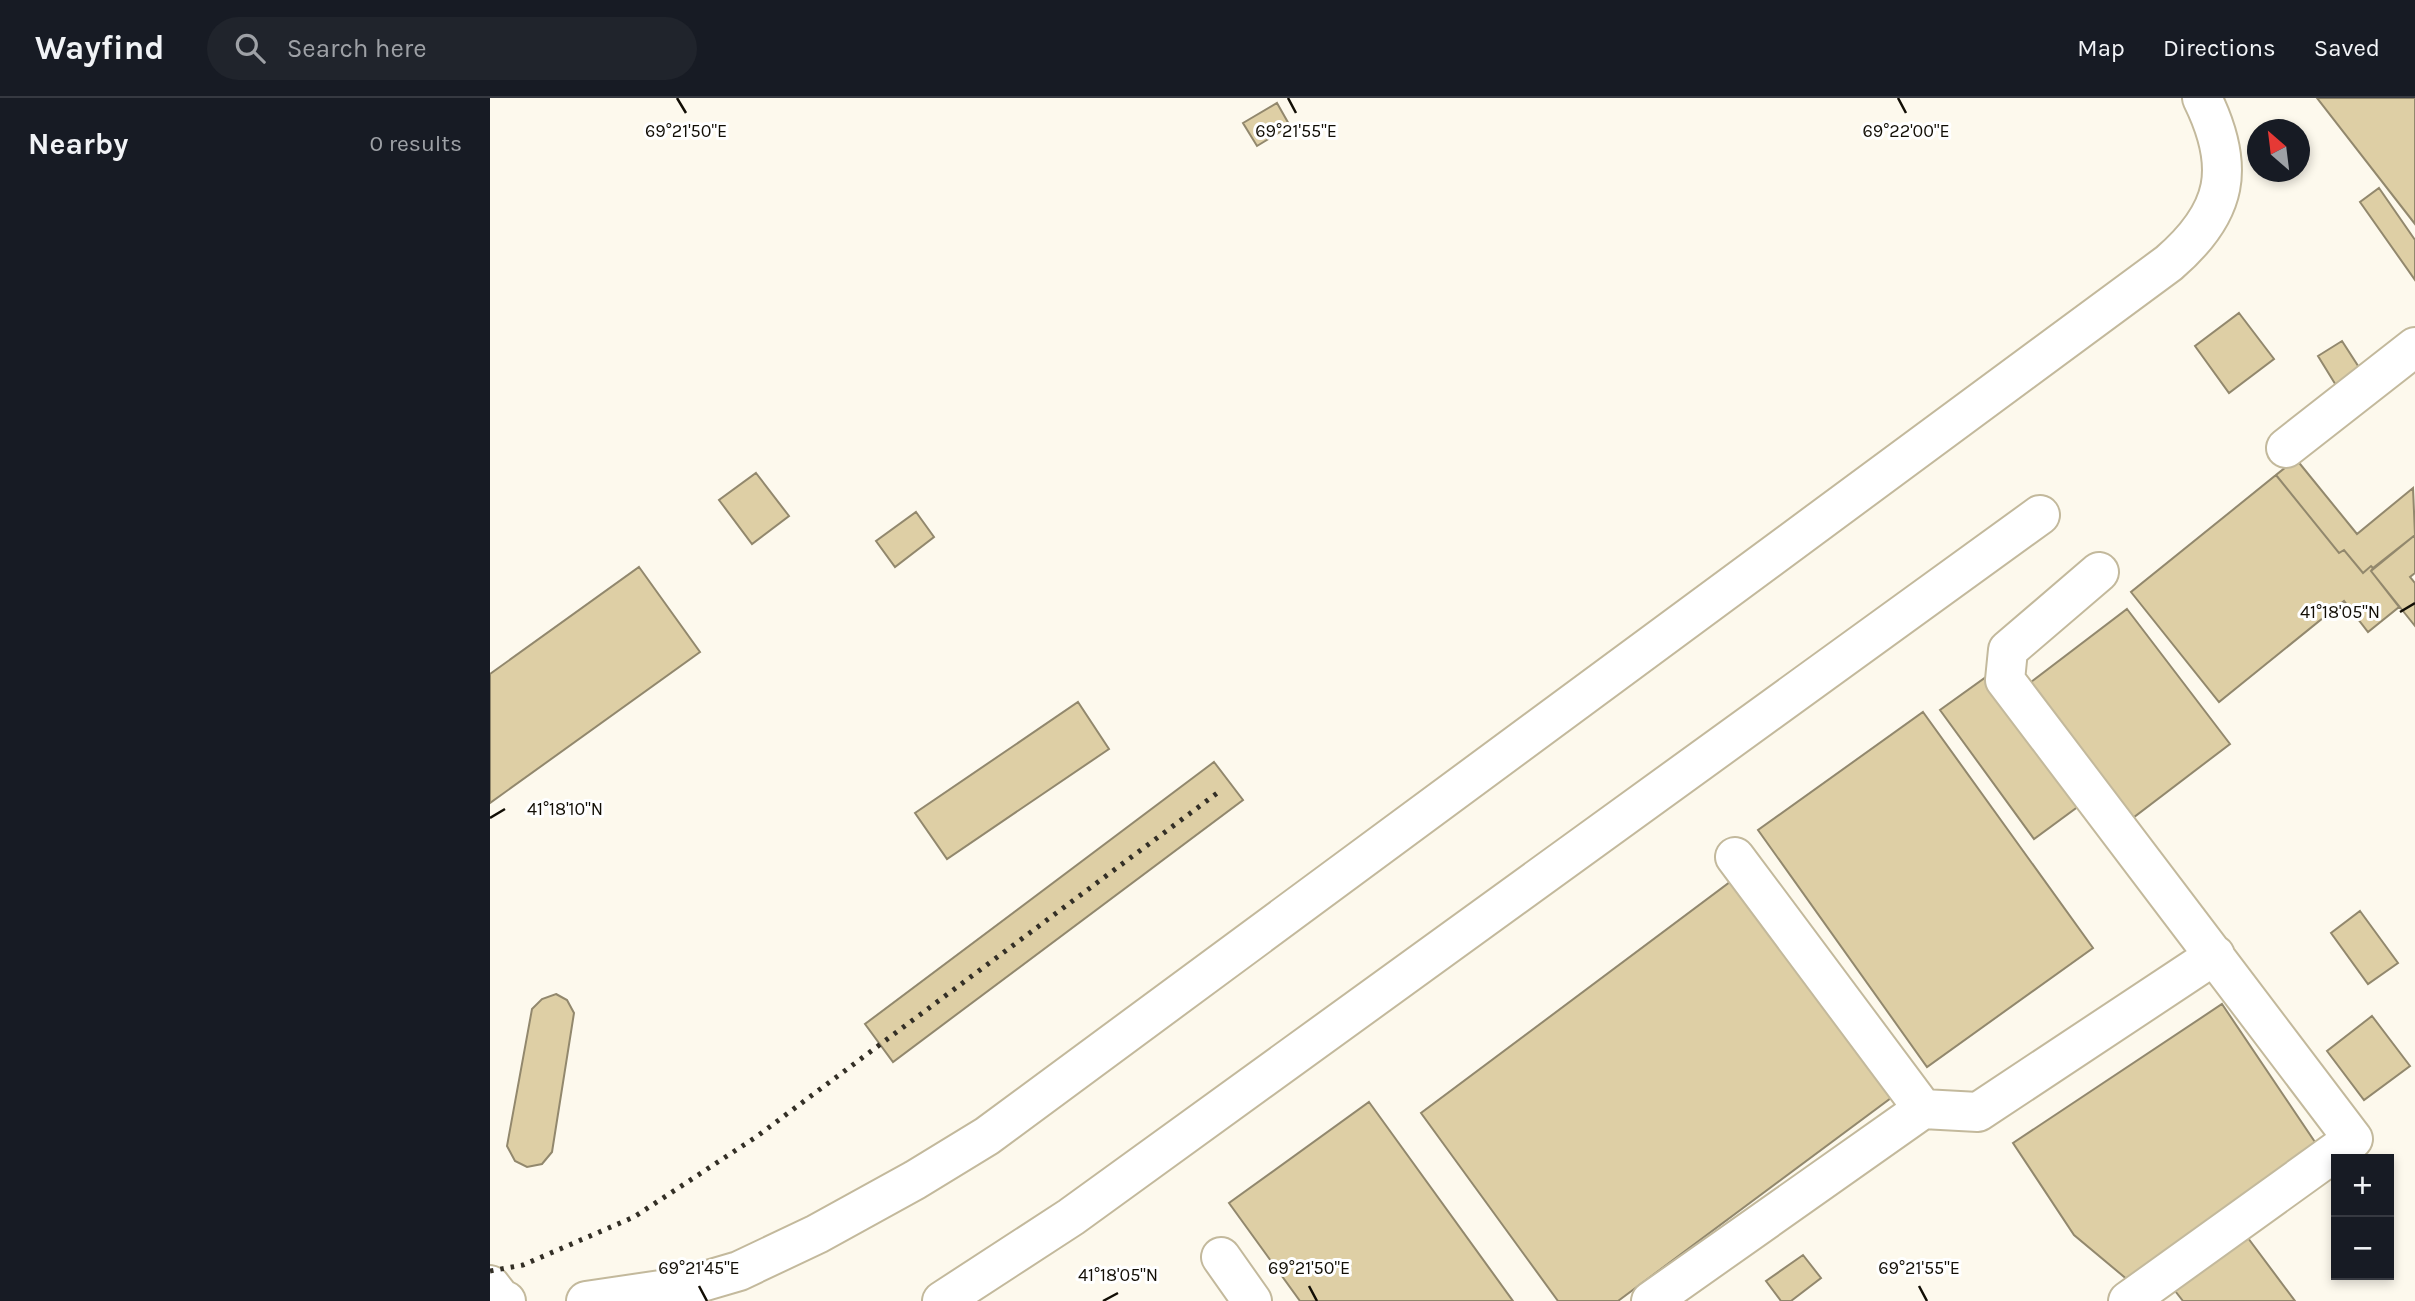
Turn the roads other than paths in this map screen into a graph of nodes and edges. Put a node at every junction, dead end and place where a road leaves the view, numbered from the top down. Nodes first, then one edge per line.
1 (2202, 98) edge
2 (2415, 347) edge
3 (2286, 448) dead end
4 (2040, 515) dead end
5 (2099, 572) dead end
6 (1735, 857) dead end
7 (2215, 955) junction
8 (1923, 1109) junction
9 (1221, 1258) dead end
10 (490, 1285) edge
11 (506, 1301) edge
12 (586, 1301) edge
13 (942, 1301) edge
14 (1252, 1301) edge
15 (1651, 1301) edge
16 (2128, 1301) edge

1 - 12 street
2 - 3 street
4 - 13 street
5 - 7 street
6 - 8 street
7 - 8 street
7 - 16 street
8 - 15 street
9 - 14 street
10 - 11 street

